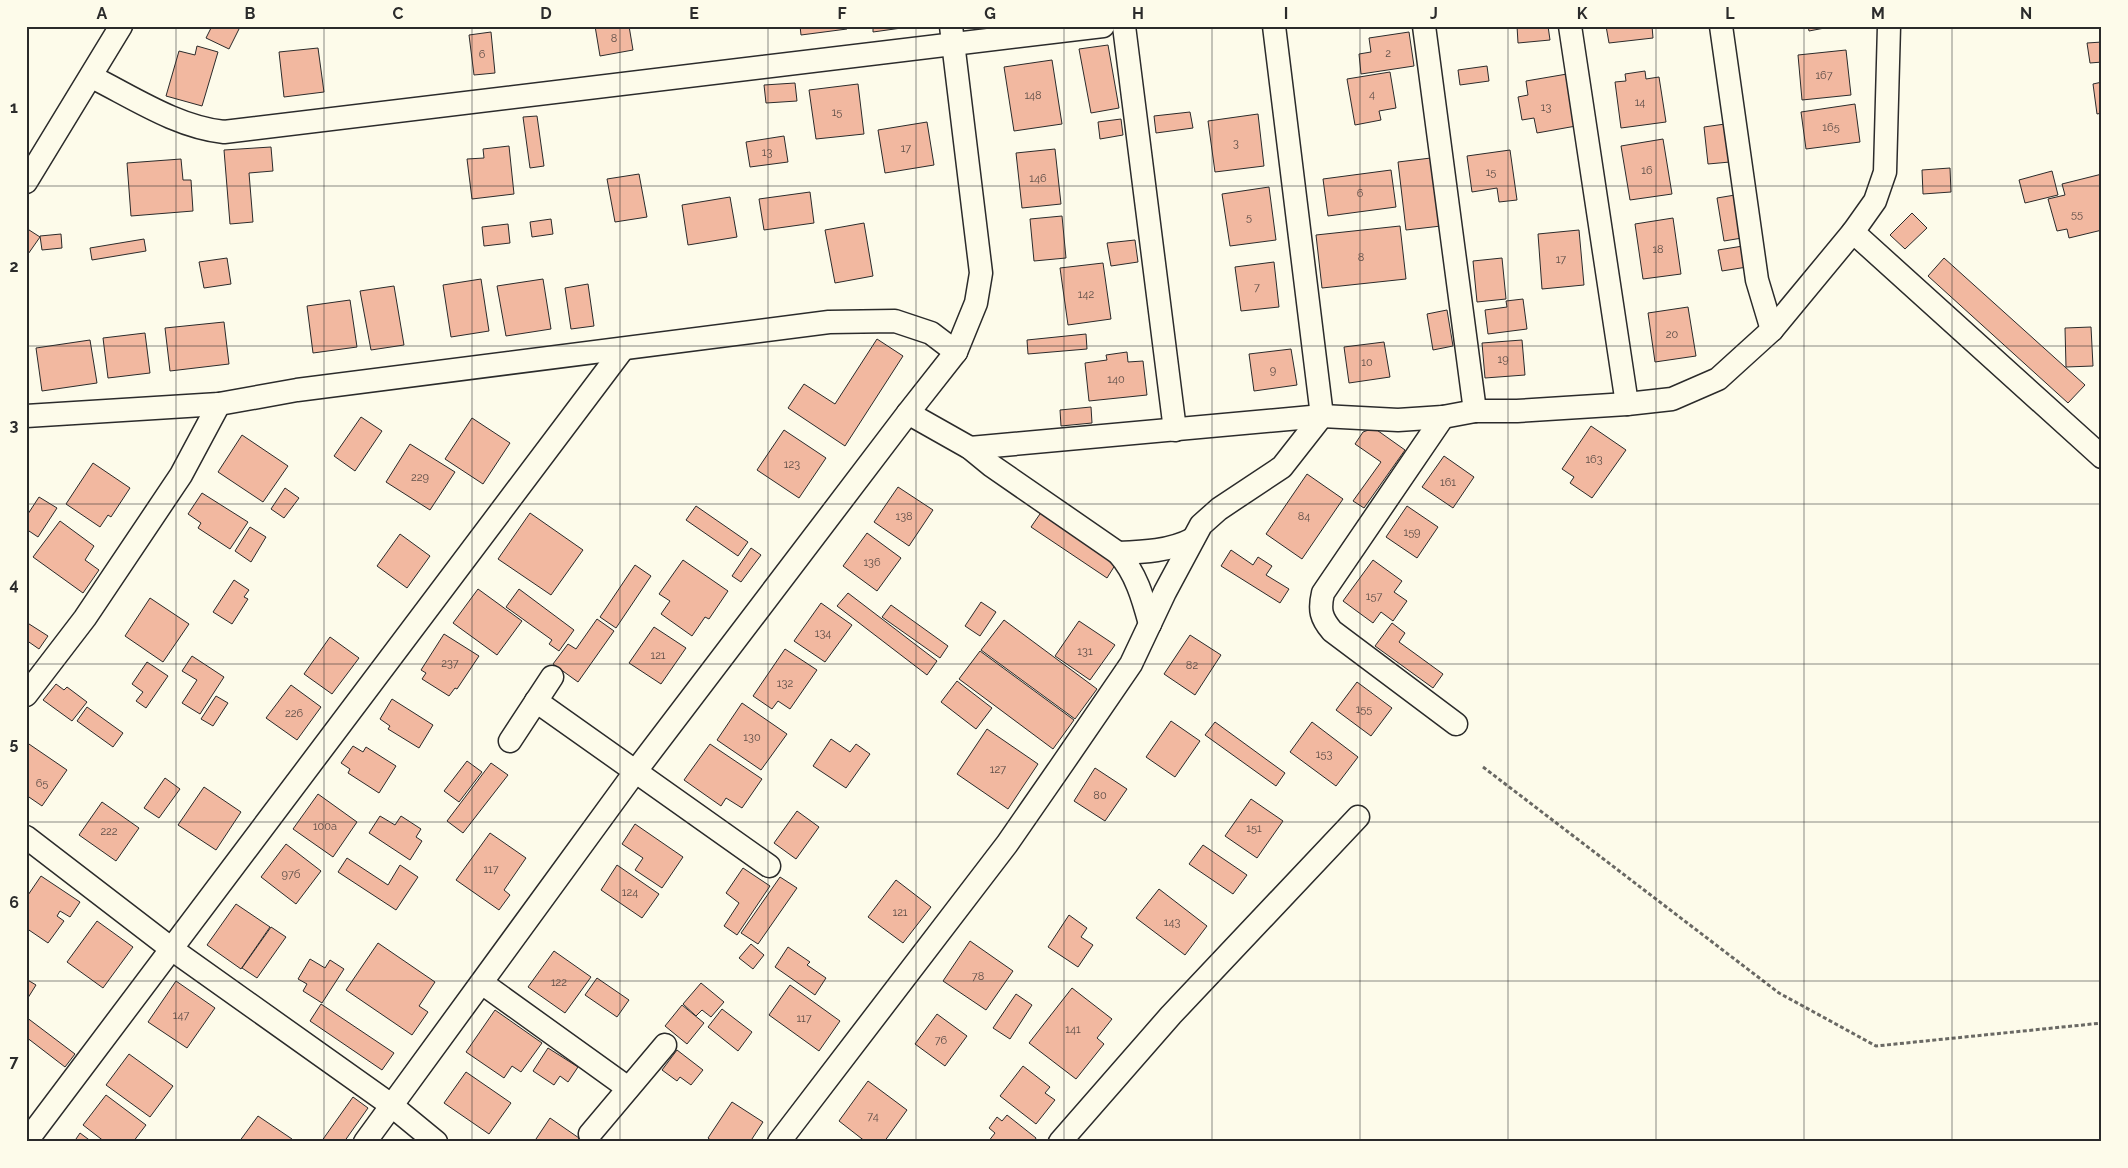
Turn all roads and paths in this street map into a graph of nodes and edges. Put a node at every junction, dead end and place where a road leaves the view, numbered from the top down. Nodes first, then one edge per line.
1 (121, 26) edge
2 (1103, 26) edge
3 (1124, 26) edge
4 (1274, 26) edge
5 (1424, 26) edge
6 (1570, 26) edge
7 (1721, 26) edge
8 (1889, 26) edge
9 (952, 35) edge
10 (92, 77) junction
11 (26, 182) edge
12 (1853, 232) junction
13 (1772, 330) junction
14 (623, 349) junction
15 (956, 352) junction
16 (219, 404) junction
17 (1627, 404) junction
18 (1475, 411) junction
19 (908, 413) junction
20 (26, 416) edge
21 (1322, 416) junction
22 (1443, 417) junction
23 (1175, 430) junction
24 (970, 448) junction
25 (2102, 457) edge
26 (1193, 539) junction
27 (1118, 553) junction
28 (1150, 624) junction
29 (552, 677) dead end
30 (26, 695) edge
31 (536, 701) junction
32 (1456, 724) dead end
33 (510, 741) dead end
34 (1483, 767) dead end
35 (635, 772) junction
36 (1358, 817) dead end
37 (26, 836) edge
38 (769, 866) dead end
39 (173, 950) junction
40 (482, 983) junction
41 (2102, 1023) edge
42 (665, 1045) dead end
43 (628, 1088) junction
44 (391, 1105) junction
45 (590, 1134) dead end
46 (26, 1142) edge
47 (365, 1142) edge
48 (436, 1142) edge
49 (779, 1142) edge
50 (1060, 1142) edge

1 - 10 street
2 - 9 street
3 - 23 street
4 - 21 street
5 - 18 street
6 - 17 street
7 - 13 street
8 - 12 street
9 - 10 street
9 - 15 street
10 - 11 street
12 - 13 street
12 - 25 street
13 - 17 street
14 - 15 street
14 - 16 street
14 - 39 street
15 - 19 street
16 - 20 street
16 - 30 street
17 - 18 street
18 - 22 street
19 - 24 street
19 - 35 street
21 - 22 street
21 - 23 street
21 - 26 street
22 - 32 street
23 - 24 street
24 - 27 street
26 - 27 street
26 - 28 street
27 - 28 street
28 - 49 street
29 - 31 street
31 - 33 street
31 - 35 street
34 - 41 path
35 - 38 street
35 - 40 street
36 - 50 street
37 - 39 street
39 - 44 street
39 - 46 street
40 - 43 street
40 - 44 street
42 - 43 street
43 - 45 street
44 - 47 street
44 - 48 street

